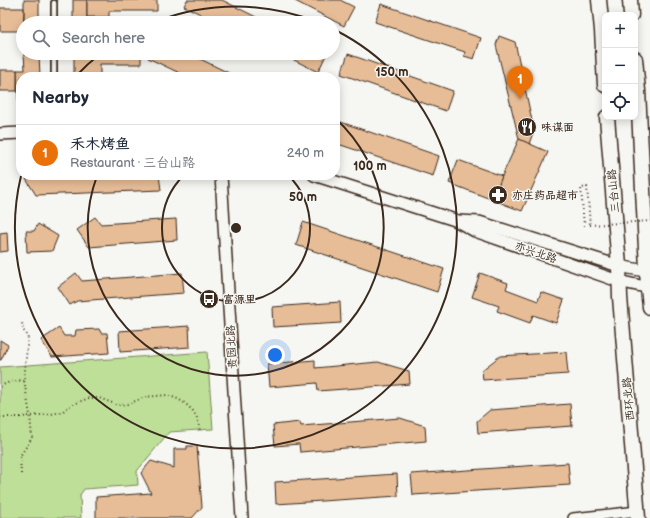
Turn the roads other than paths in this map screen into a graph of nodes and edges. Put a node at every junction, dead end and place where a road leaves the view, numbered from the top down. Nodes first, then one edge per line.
1 (599, 0) edge
2 (630, 0) edge
3 (54, 3) dead end
4 (631, 12) edge
5 (54, 16) edge
6 (54, 60) edge
7 (54, 72) edge
8 (605, 84) edge
9 (637, 84) edge
10 (607, 120) edge
11 (16, 133) edge
12 (0, 134) edge
13 (221, 180) edge
14 (330, 180) edge
15 (455, 220) junction
16 (619, 266) junction
17 (649, 271) edge
18 (618, 281) junction
19 (649, 288) edge
20 (650, 307) edge
21 (638, 514) edge
22 (242, 518) edge
23 (573, 518) edge

1 - 8 main road
2 - 4 main road
3 - 5 lane
6 - 7 lane
9 - 17 main road
10 - 16 main road, 三台山路
11 - 12 street
13 - 22 street, 贵园北路
14 - 15 street, 亦兴北路
15 - 16 street, 亦兴北路
15 - 18 street, 亦兴北路
16 - 17 street, 亦兴北路
16 - 18 main road, 三台山路
17 - 19 main road
18 - 19 street, 亦兴北路
18 - 21 main road, 西环北路
19 - 20 main road
21 - 23 street

